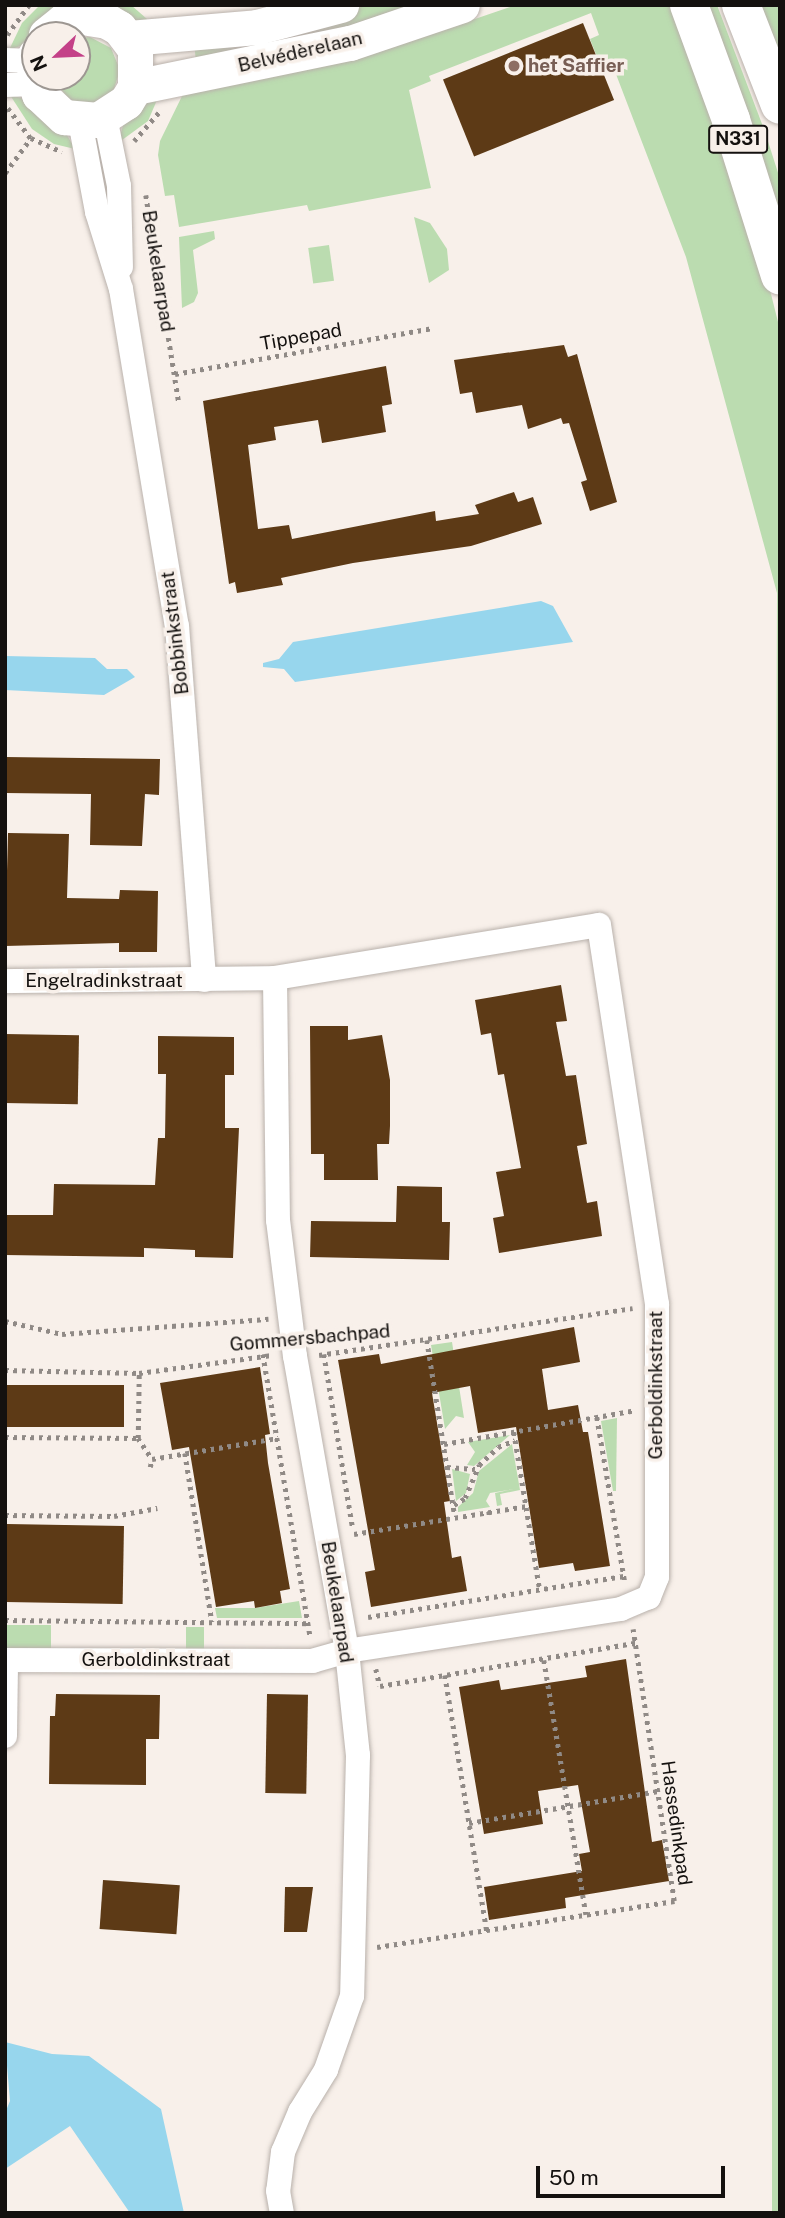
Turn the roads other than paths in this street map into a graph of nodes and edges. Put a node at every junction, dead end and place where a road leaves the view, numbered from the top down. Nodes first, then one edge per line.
1 (341, 5) edge
2 (462, 5) edge
3 (688, 5) edge
4 (741, 5) edge
5 (85, 21) edge
6 (113, 21) edge
7 (135, 87) junction
8 (46, 91) edge
9 (780, 105) edge
10 (93, 119) junction
11 (780, 275) edge
12 (275, 978) junction
13 (204, 980) junction
14 (5, 981) edge
15 (347, 1651) junction
16 (6, 1660) edge
17 (5, 1736) edge
18 (282, 2213) edge

1 - 6 main road, Belvédèrelaan
2 - 7 main road, Belvédèrelaan
3 - 11 main road, N331
4 - 9 main road, N331
5 - 6 main road
6 - 7 main road
7 - 10 main road
8 - 10 main road
10 - 13 street, Bobbinkstraat
12 - 13 street, Gerboldinkstraat
12 - 15 street, Beukelaarpad
12 - 15 street, Gerboldinkstraat
13 - 14 street, Engelradinkstraat
15 - 16 street, Gerboldinkstraat
15 - 18 street, Beukelaarpad
16 - 17 street

